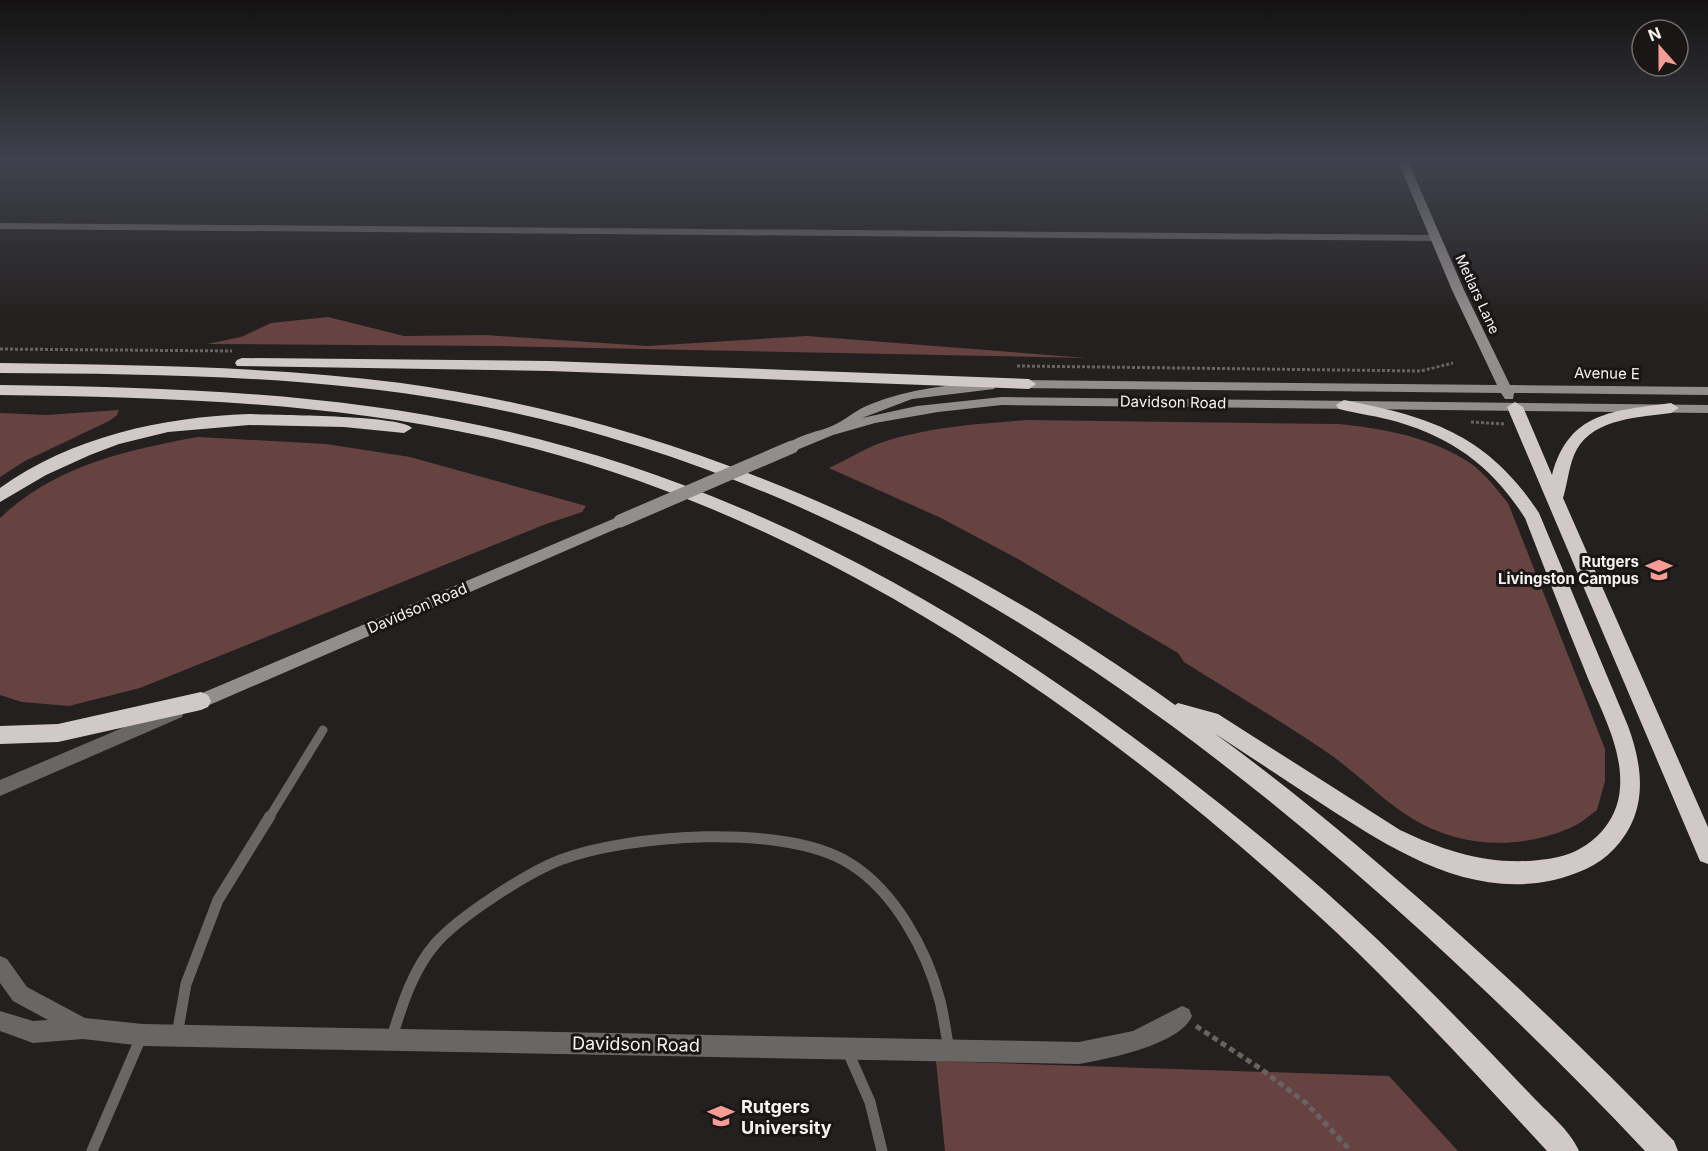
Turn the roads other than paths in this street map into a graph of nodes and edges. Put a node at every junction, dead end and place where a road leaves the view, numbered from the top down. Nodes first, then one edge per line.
1 (1425, 213) edge
2 (2, 228) edge
3 (1436, 238) junction
4 (0, 367) edge
5 (1029, 384) junction
6 (1506, 388) junction
7 (0, 390) edge
8 (1708, 391) edge
9 (1344, 405) junction
10 (1515, 407) junction
11 (1671, 408) junction
12 (1708, 409) edge
13 (834, 430) junction
14 (563, 452) junction
15 (0, 496) edge
16 (1554, 500) junction
17 (201, 701) junction
18 (1170, 710) junction
19 (323, 729) dead end
20 (0, 735) edge
21 (0, 788) edge
22 (1708, 853) edge
23 (0, 966) edge
24 (1182, 1016) road end
25 (0, 1021) edge
26 (83, 1028) junction
27 (143, 1035) junction
28 (177, 1035) junction
29 (391, 1040) junction
30 (847, 1048) junction
31 (949, 1050) junction
32 (92, 1151) edge
33 (882, 1151) edge
34 (1565, 1151) edge
35 (1664, 1151) edge

1 - 3 main road, Metlars Lane
2 - 3 street
3 - 6 main road, Metlars Lane
4 - 5 highway
4 - 18 highway
5 - 6 main road, Davidson Road
5 - 13 main road, Davidson Road
6 - 8 main road, Avenue E
6 - 10 main road, Metlars Lane
7 - 14 highway
9 - 10 main road, Davidson Road
9 - 13 main road, Davidson Road
9 - 18 highway
10 - 11 main road
10 - 16 highway
11 - 12 main road
11 - 16 highway
13 - 17 main road, Davidson Road, bridge
14 - 15 highway
14 - 34 highway
16 - 22 highway
17 - 20 highway
17 - 21 street, Davidson Road
18 - 35 highway
19 - 28 lane
23 - 26 street, Davidson Road
24 - 31 street, Davidson Road
25 - 26 street, Davidson Road
26 - 27 street, Davidson Road
27 - 28 street, Davidson Road
27 - 32 lane
28 - 29 street, Davidson Road
29 - 30 street, Davidson Road
29 - 31 lane
30 - 31 street, Davidson Road
30 - 33 lane

